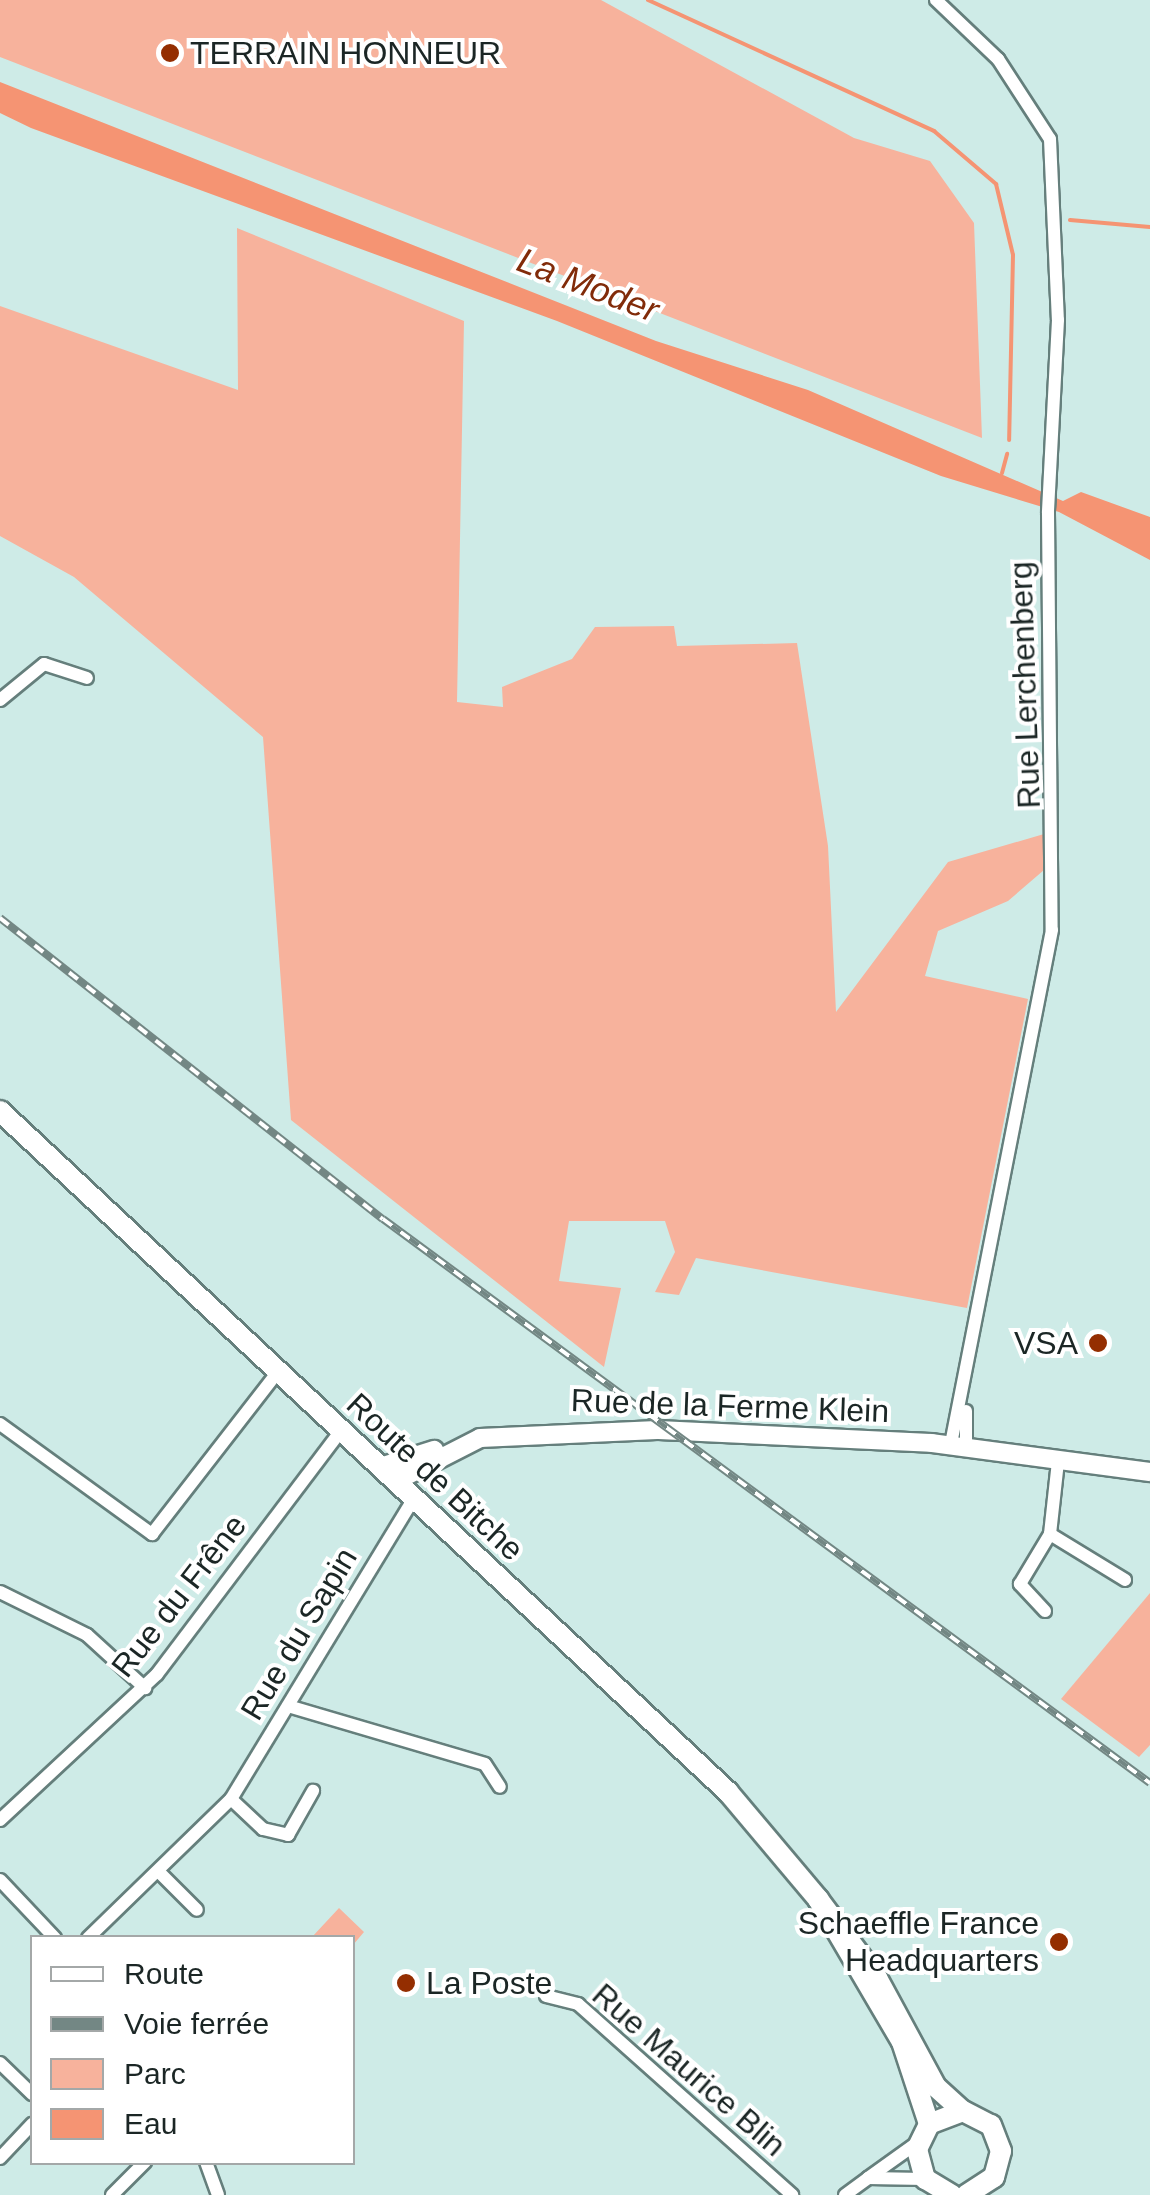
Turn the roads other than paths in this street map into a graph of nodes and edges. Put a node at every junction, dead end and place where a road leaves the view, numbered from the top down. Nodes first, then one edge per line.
1 (936, 0) edge
2 (88, 678) dead end
3 (0, 700) edge
4 (0, 1111) edge
5 (276, 1373) junction
6 (0, 1424) edge
7 (341, 1431) junction
8 (958, 1445) junction
9 (1058, 1460) junction
10 (1150, 1472) edge
11 (388, 1474) junction
12 (414, 1498) junction
13 (1050, 1534) junction
14 (1124, 1580) dead end
15 (0, 1592) edge
16 (1045, 1611) dead end
17 (145, 1688) junction
18 (288, 1706) junction
19 (500, 1787) dead end
20 (312, 1791) dead end
21 (232, 1799) junction
22 (0, 1820) edge
23 (160, 1872) junction
24 (0, 1880) edge
25 (818, 1899) junction
26 (197, 1910) dead end
27 (52, 1935) edge
28 (91, 1935) edge
29 (546, 1996) dead end
30 (0, 2063) edge
31 (30, 2092) edge
32 (963, 2111) junction
33 (30, 2126) edge
34 (924, 2132) junction
35 (0, 2158) edge
36 (142, 2165) edge
37 (207, 2165) edge
38 (868, 2178) junction
39 (925, 2179) junction
40 (992, 2189) edge
41 (112, 2195) edge
42 (218, 2195) edge
43 (792, 2195) edge
44 (845, 2195) edge
45 (952, 2195) edge
46 (966, 2195) edge

1 - 8 street, Rue Lerchenberg
2 - 3 street
4 - 5 main road, Route de Bitche
5 - 6 street
5 - 7 main road, Route de Bitche
7 - 11 main road, Route de Bitche
7 - 17 street, Rue du Frêne
8 - 9 street, Rue de la Ferme Klein
8 - 11 street, Rue de la Ferme Klein
9 - 10 street, Rue de la Ferme Klein
9 - 13 street
11 - 12 main road, Route de Bitche
12 - 18 street, Rue du Sapin
12 - 25 main road, Route de Bitche
13 - 14 street
13 - 16 street
15 - 17 street
17 - 22 street, Rue du Frêne
18 - 19 street
18 - 21 street, Rue du Sapin
20 - 21 street
21 - 23 street, Rue du Sapin
23 - 26 street
23 - 28 street, Rue du Sapin
24 - 27 street
25 - 32 main road, Route de Bitche
25 - 34 main road, Route de Bitche
29 - 43 street, Rue Maurice Blin
30 - 31 street
32 - 34 main road
32 - 40 main road, Route de Bitche
33 - 35 street
34 - 38 street
34 - 39 main road, Route de Bitche
36 - 41 street
37 - 42 street
38 - 39 street
38 - 44 street
39 - 45 main road
40 - 46 main road

